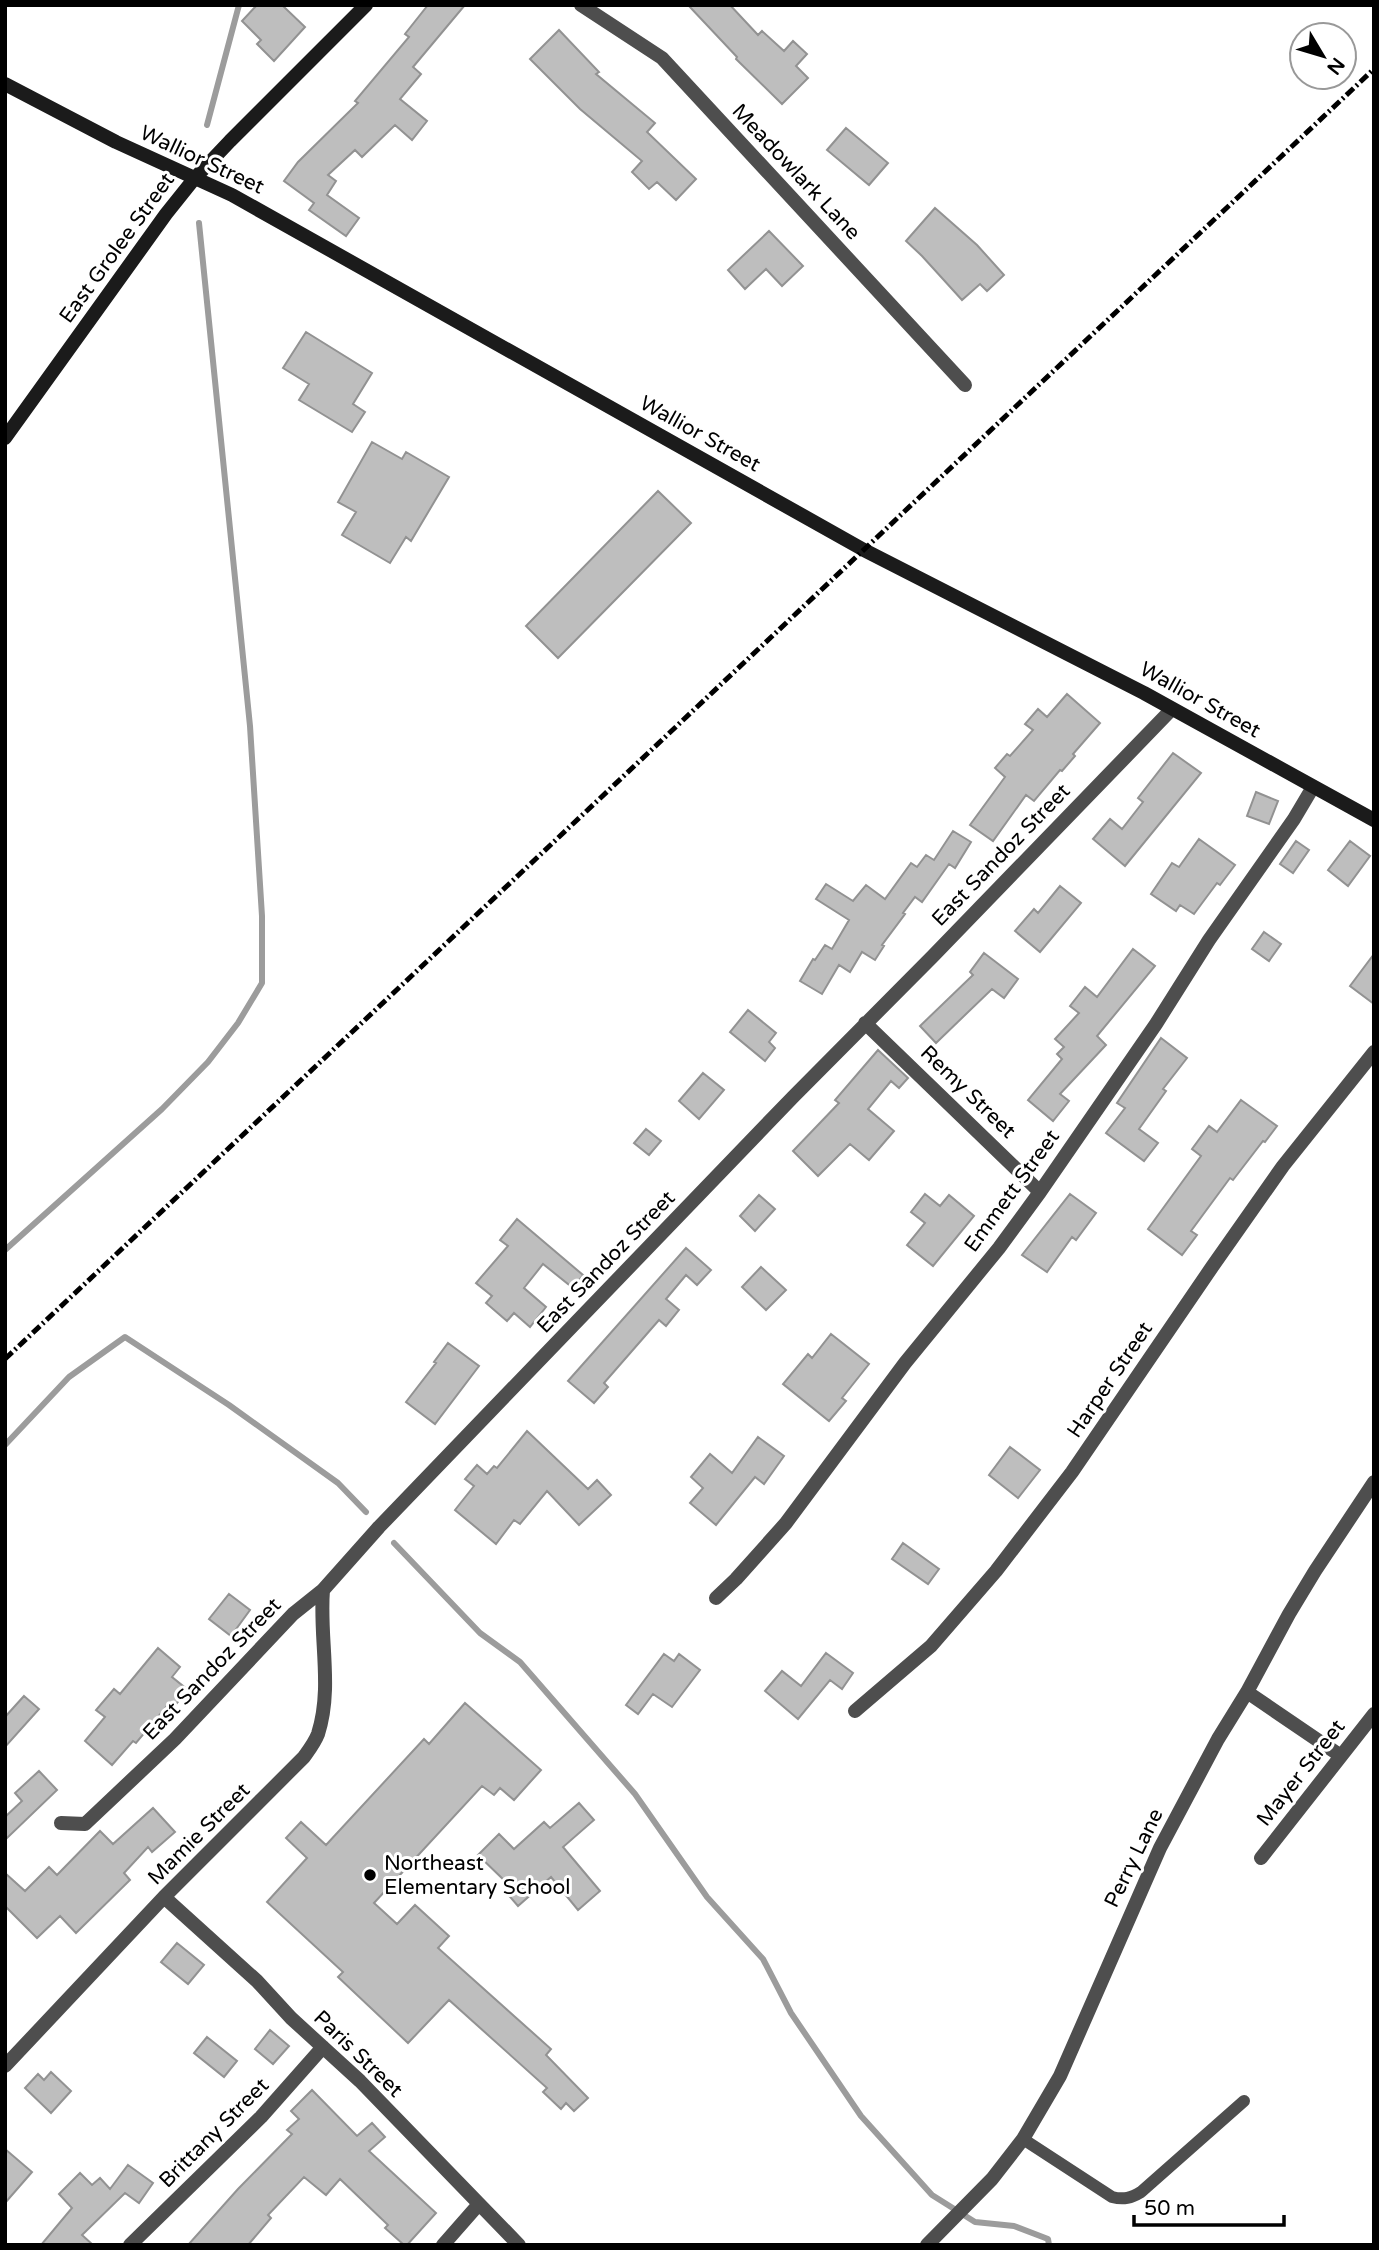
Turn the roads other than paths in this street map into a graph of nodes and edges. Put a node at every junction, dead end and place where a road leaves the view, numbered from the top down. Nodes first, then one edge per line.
1 (366, 5) edge
2 (582, 5) edge
3 (5, 85) edge
4 (194, 179) junction
5 (965, 385) dead end
6 (5, 438) edge
7 (1172, 709) junction
8 (1313, 787) junction
9 (1373, 818) edge
10 (865, 1023) junction
11 (1374, 1052) edge
12 (1040, 1192) junction
13 (1374, 1482) edge
14 (323, 1590) junction
15 (716, 1598) dead end
16 (1247, 1692) junction
17 (855, 1711) dead end
18 (1374, 1714) edge
19 (1341, 1756) junction
20 (61, 1824) dead end
21 (1261, 1858) dead end
22 (164, 1897) junction
23 (323, 2048) junction
24 (5, 2066) edge
25 (1244, 2101) dead end
26 (1023, 2139) junction
27 (479, 2204) junction
28 (130, 2245) edge
29 (443, 2245) edge
30 (519, 2245) edge
31 (927, 2245) edge

1 - 4 street, East Grolee Street
2 - 5 street, Meadowlark Lane
3 - 4 street, Wallior Street
4 - 6 street, East Grolee Street
4 - 7 street, Wallior Street
7 - 8 street, Wallior Street
7 - 10 street, East Sandoz Street
8 - 9 street, Wallior Street
8 - 12 street, Emmett Street
10 - 12 street, Remy Street
10 - 14 street, East Sandoz Street
11 - 17 street, Harper Street
12 - 15 street, Emmett Street
13 - 16 street, Perry Lane
14 - 20 street, East Sandoz Street
14 - 22 street, Mamie Street
16 - 19 street
16 - 26 street, Perry Lane
18 - 19 street, Mayer Street
19 - 21 street, Mayer Street
22 - 23 street, Paris Street
22 - 24 street, Mamie Street
23 - 27 street, Paris Street
23 - 28 street, Brittany Street
25 - 26 lane
26 - 31 street, Perry Lane
27 - 29 street
27 - 30 street, Paris Street

